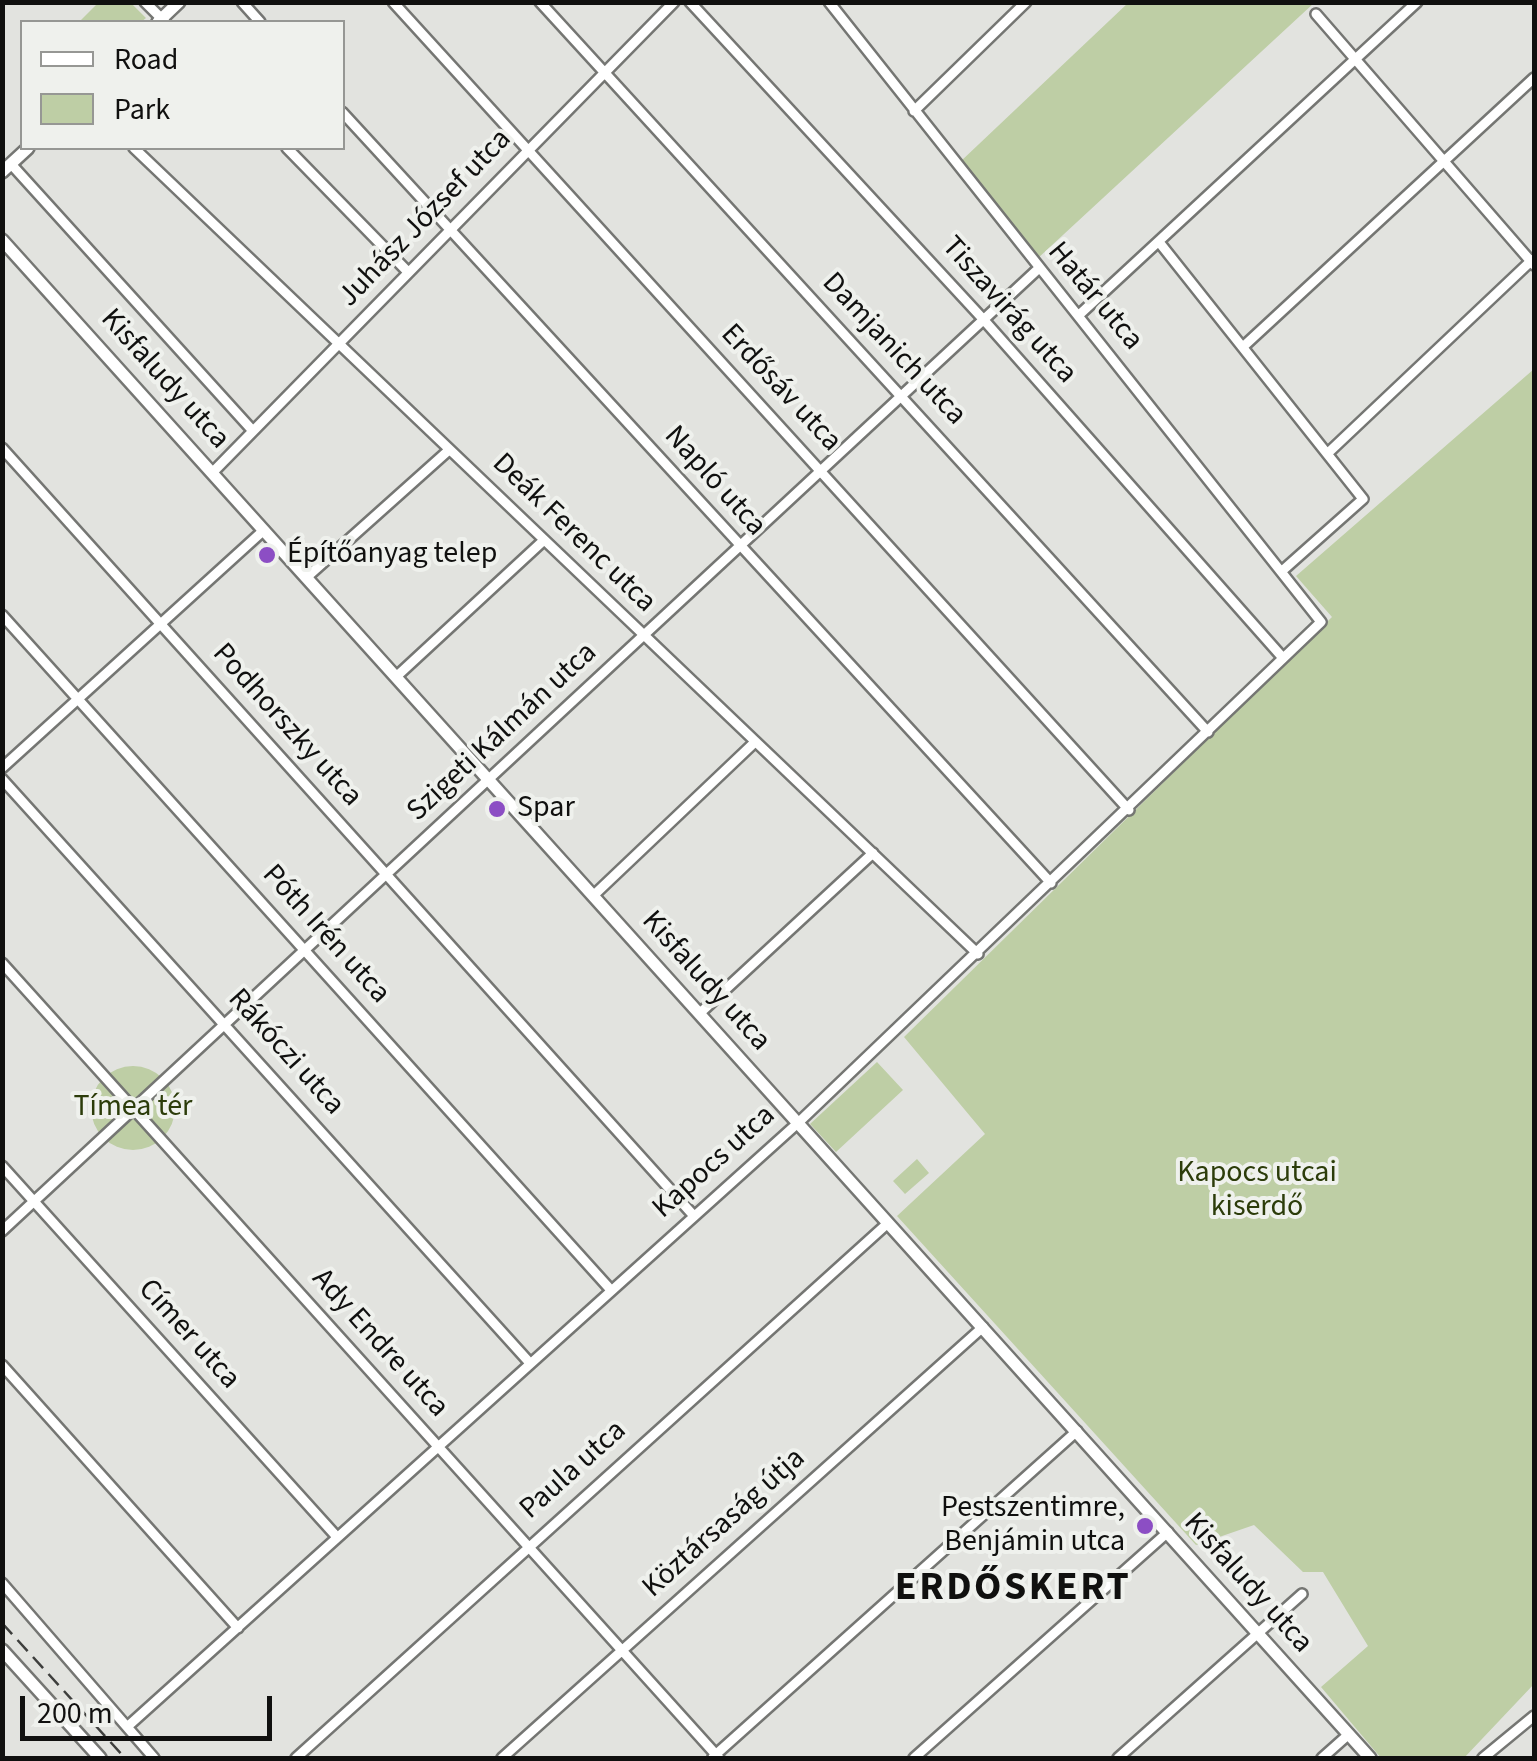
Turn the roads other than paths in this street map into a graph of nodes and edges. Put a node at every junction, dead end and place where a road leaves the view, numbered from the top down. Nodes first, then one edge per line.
1 (394, 2) edge
2 (540, 2) edge
3 (674, 2) edge
4 (690, 2) edge
5 (829, 2) edge
6 (1026, 2) edge
7 (1416, 2) edge
8 (1316, 14) dead end
9 (1354, 61) junction
10 (604, 74) junction
11 (1534, 78) edge
12 (914, 111) junction
13 (345, 115) edge
14 (26, 150) edge
15 (136, 150) edge
16 (289, 150) edge
17 (527, 151) junction
18 (1443, 161) junction
19 (7, 168) edge
20 (450, 229) junction
21 (2, 240) edge
22 (1158, 242) junction
23 (1533, 261) edge
24 (1037, 270) junction
25 (408, 272) junction
26 (1078, 315) junction
27 (983, 320) junction
28 (338, 345) junction
29 (1245, 345) junction
30 (902, 396) junction
31 (253, 432) junction
32 (2, 448) edge
33 (449, 450) junction
34 (1328, 452) junction
35 (821, 470) junction
36 (214, 472) junction
37 (264, 530) junction
38 (543, 542) junction
39 (740, 547) junction
40 (1282, 571) junction
41 (307, 576) junction
42 (2, 615) edge
43 (1321, 622) joint
44 (161, 624) junction
45 (644, 636) junction
46 (1283, 658) junction
47 (397, 676) junction
48 (79, 700) junction
49 (1208, 732) junction
50 (755, 742) junction
51 (2, 768) edge
52 (2, 779) edge
53 (490, 782) junction
54 (1129, 810) junction
55 (873, 853) junction
56 (386, 874) junction
57 (1051, 884) junction
58 (594, 895) junction
59 (305, 950) junction
60 (978, 954) junction
61 (2, 964) edge
62 (700, 1013) junction
63 (224, 1023) junction
64 (132, 1107) junction
65 (799, 1122) junction
66 (2, 1166) edge
67 (35, 1202) junction
68 (694, 1216) junction
69 (888, 1224) junction
70 (2, 1231) edge
71 (610, 1290) junction
72 (983, 1327) junction
73 (529, 1362) junction
74 (2, 1365) edge
75 (1077, 1431) junction
76 (437, 1446) junction
77 (1168, 1532) junction
78 (337, 1538) junction
79 (528, 1546) junction
80 (2, 1583) edge
81 (1302, 1594) dead end
82 (238, 1628) junction
83 (1258, 1634) junction
84 (2, 1650) edge
85 (621, 1651) junction
86 (1534, 1716) edge
87 (127, 1727) junction
88 (1349, 1734) junction
89 (715, 1757) edge
90 (100, 1758) edge
91 (154, 1758) edge
92 (296, 1758) edge
93 (502, 1758) edge
94 (914, 1758) edge
95 (1118, 1758) edge
96 (1322, 1758) edge
97 (1370, 1758) edge
98 (1483, 1758) edge

1 - 17 street, Erdősáv utca
2 - 10 street, Damjanich utca
3 - 10 street, Juhász József utca
4 - 27 street, Tiszavirág utca
5 - 12 street, Határ utca
6 - 12 street
7 - 9 street
8 - 9 street
9 - 18 street
9 - 22 street
10 - 17 street, Juhász József utca
10 - 30 street, Damjanich utca
11 - 18 street
12 - 24 street, Határ utca
13 - 20 street, Napló utca
14 - 19 street
15 - 28 street, Deák Ferenc utca
16 - 25 street
17 - 20 street, Juhász József utca
17 - 35 street, Erdősáv utca
18 - 23 street
18 - 29 street
19 - 31 street
20 - 25 street, Juhász József utca
20 - 39 street, Napló utca
21 - 36 street, Kisfaludy utca
22 - 26 street
22 - 29 street
23 - 34 street
24 - 26 street, Határ utca
24 - 27 street, Szigeti Kálmán utca
25 - 28 street, Juhász József utca
26 - 40 street, Határ utca
27 - 30 street, Szigeti Kálmán utca
27 - 46 street, Tiszavirág utca
28 - 31 street, Juhász József utca
28 - 33 street, Deák Ferenc utca
29 - 34 street
30 - 35 street, Szigeti Kálmán utca
30 - 49 street, Damjanich utca
31 - 36 street, Juhász József utca
32 - 44 street, Podhorszky utca
33 - 38 street, Deák Ferenc utca
33 - 41 street
34 - 40 street
35 - 39 street, Szigeti Kálmán utca
35 - 54 street, Erdősáv utca
36 - 37 street, Kisfaludy utca
37 - 41 street, Kisfaludy utca
37 - 44 street
38 - 45 street, Deák Ferenc utca
38 - 47 street
39 - 45 street, Szigeti Kálmán utca
39 - 57 street, Napló utca
40 - 43 street, Határ utca
41 - 47 street, Kisfaludy utca
42 - 48 street, Póth Irén utca
43 - 46 street, Kapocs utca
44 - 48 street
44 - 56 street, Podhorszky utca
45 - 50 street, Deák Ferenc utca
45 - 53 street, Szigeti Kálmán utca
46 - 49 street, Kapocs utca
47 - 53 street, Kisfaludy utca
48 - 51 street
48 - 59 street, Póth Irén utca
49 - 54 street, Kapocs utca
50 - 55 street, Deák Ferenc utca
50 - 58 street
52 - 63 street, Rákóczi utca
53 - 56 street, Szigeti Kálmán utca
53 - 58 street, Kisfaludy utca
54 - 57 street, Kapocs utca
55 - 60 street, Deák Ferenc utca
55 - 62 street
56 - 59 street, Szigeti Kálmán utca
56 - 68 street, Podhorszky utca
57 - 60 street, Kapocs utca
58 - 62 street, Kisfaludy utca
59 - 63 street, Szigeti Kálmán utca
59 - 71 street, Póth Irén utca
60 - 65 street, Kapocs utca
61 - 64 street, Ady Endre utca
62 - 65 street, Kisfaludy utca
63 - 64 street, Szigeti Kálmán utca
63 - 73 street, Rákóczi utca
64 - 67 street, Szigeti Kálmán utca
64 - 76 street, Ady Endre utca
65 - 68 street, Kapocs utca
65 - 69 street, Kisfaludy utca
66 - 67 street, Címer utca
67 - 70 street, Szigeti Kálmán utca
67 - 78 street, Címer utca
68 - 71 street, Kapocs utca
69 - 72 street, Kisfaludy utca
69 - 79 street, Paula utca
71 - 73 street, Kapocs utca
72 - 75 street, Kisfaludy utca
72 - 85 street, Köztársaság útja
73 - 76 street, Kapocs utca
74 - 82 street
75 - 77 street, Kisfaludy utca
75 - 89 street
76 - 78 street, Kapocs utca
76 - 79 street, Ady Endre utca
77 - 83 street, Kisfaludy utca
77 - 94 street
78 - 82 street, Kapocs utca
79 - 85 street, Ady Endre utca
79 - 92 street, Paula utca
80 - 87 street
81 - 83 street
82 - 87 street, Kapocs utca
83 - 88 street, Kisfaludy utca
83 - 95 street
84 - 90 street
85 - 89 street, Ady Endre utca
85 - 93 street, Köztársaság útja
86 - 98 street
87 - 91 street
88 - 96 street
88 - 97 street, Kisfaludy utca

